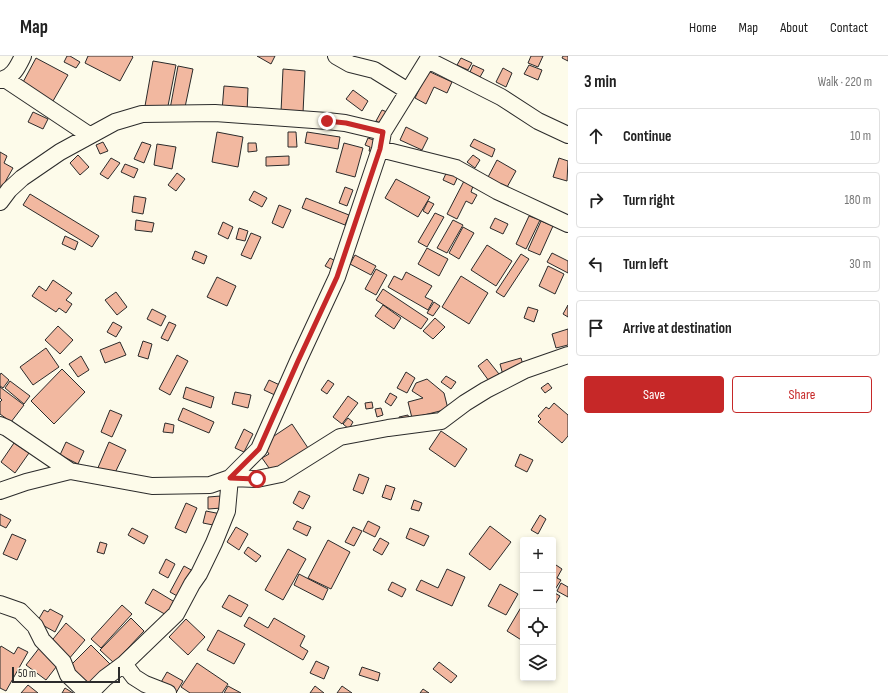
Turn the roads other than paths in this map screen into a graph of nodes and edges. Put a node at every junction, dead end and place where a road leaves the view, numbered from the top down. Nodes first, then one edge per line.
1 (24, 56) edge
2 (336, 56) edge
3 (429, 58) edge
4 (2, 80) edge
5 (408, 91) junction
6 (383, 132) junction
7 (89, 135) junction
8 (568, 135) edge
9 (380, 149) junction
10 (0, 202) edge
11 (568, 224) edge
12 (568, 355) edge
13 (0, 425) edge
14 (70, 471) junction
15 (230, 478) junction
16 (0, 491) edge
17 (0, 604) edge
18 (124, 664) junction
19 (87, 693) edge
20 (168, 693) edge

1 - 4 street
2 - 5 street
3 - 5 street
3 - 8 street
4 - 7 street
5 - 6 street
6 - 7 street
6 - 9 street
7 - 10 street
9 - 11 street
9 - 15 street
12 - 15 street
13 - 14 street
14 - 15 street
14 - 16 street
15 - 18 street
17 - 19 street
18 - 19 street
18 - 20 street

